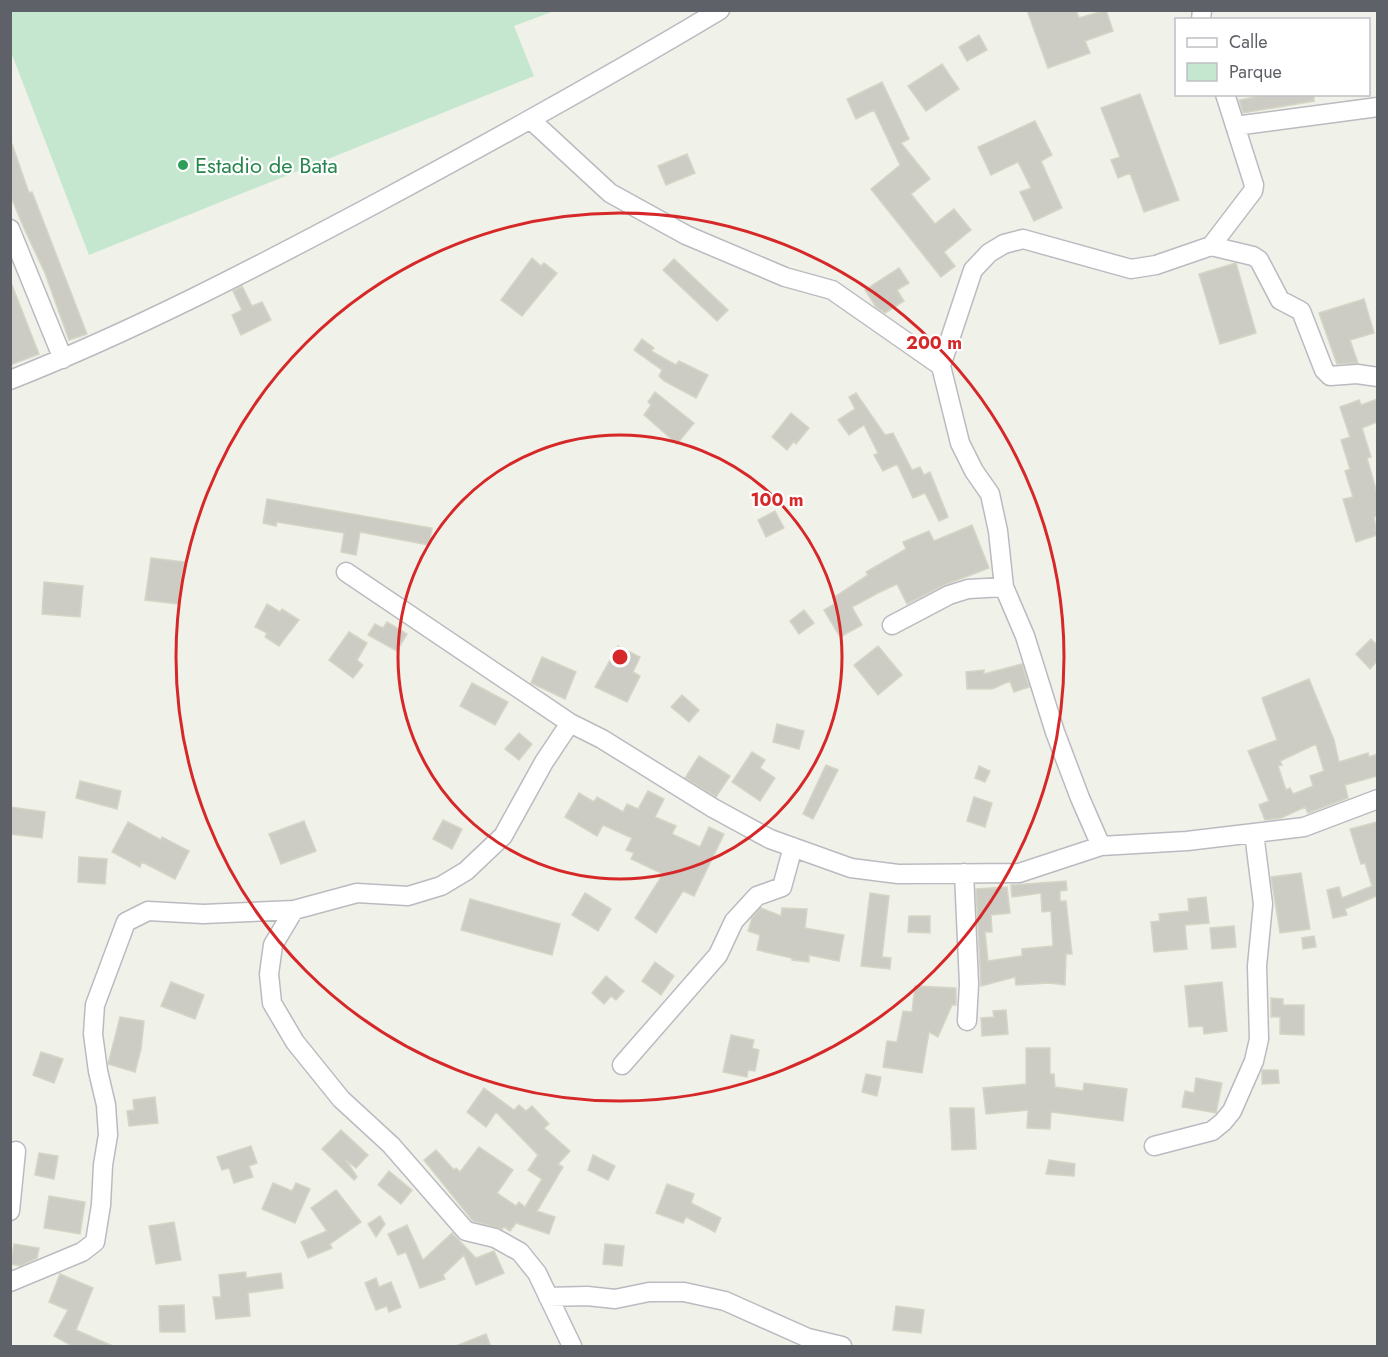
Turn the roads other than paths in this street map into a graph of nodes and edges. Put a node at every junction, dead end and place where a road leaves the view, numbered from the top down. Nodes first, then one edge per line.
1 (720, 10) edge
2 (1226, 96) edge
3 (1377, 107) edge
4 (531, 120) junction
5 (1235, 126) junction
6 (10, 229) edge
7 (1211, 246) junction
8 (63, 359) junction
9 (941, 366) junction
10 (1377, 377) edge
11 (10, 380) edge
12 (346, 572) dead end
13 (1004, 587) junction
14 (892, 625) dead end
15 (570, 723) junction
16 (1377, 799) edge
17 (1254, 832) junction
18 (1101, 846) junction
19 (793, 847) junction
20 (964, 873) junction
21 (294, 910) junction
22 (967, 1021) dead end
23 (622, 1065) dead end
24 (1154, 1146) dead end
25 (16, 1151) dead end
26 (10, 1211) edge
27 (10, 1282) edge
28 (548, 1297) junction
29 (572, 1347) edge
30 (842, 1347) edge

1 - 4 street
2 - 5 street
3 - 5 street
4 - 8 street
4 - 9 street
5 - 7 street
6 - 8 street
7 - 9 street
7 - 10 street
8 - 11 street
9 - 13 street
12 - 15 street
13 - 14 street
13 - 18 street
15 - 19 street
15 - 21 street
16 - 17 street
17 - 18 street
17 - 24 street
18 - 20 street
19 - 20 street
19 - 23 street
20 - 22 street
21 - 27 street
21 - 28 street
25 - 26 street
28 - 29 street
28 - 30 street

